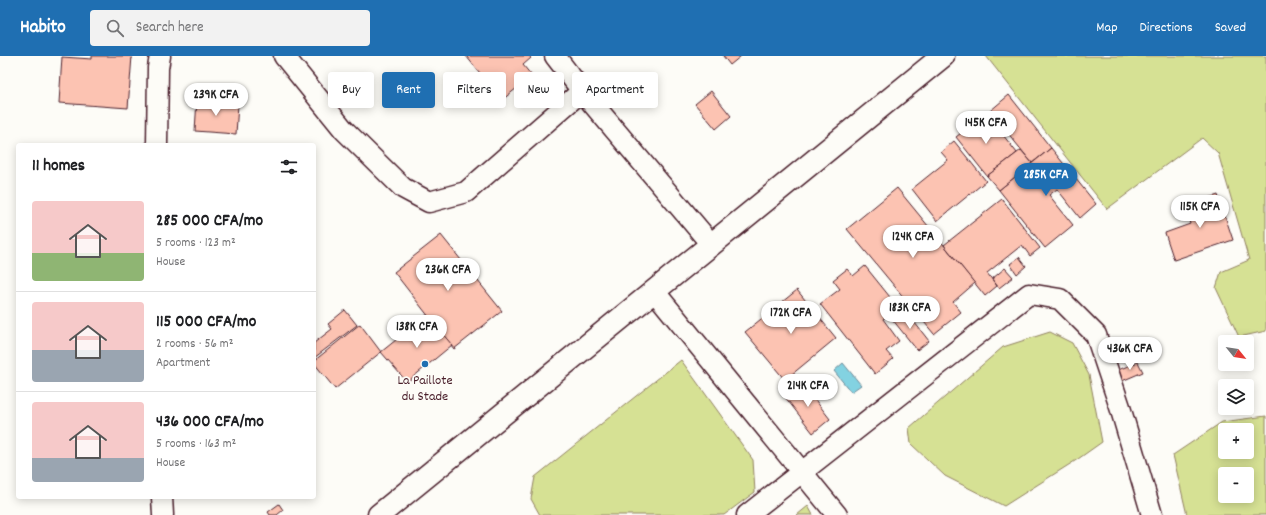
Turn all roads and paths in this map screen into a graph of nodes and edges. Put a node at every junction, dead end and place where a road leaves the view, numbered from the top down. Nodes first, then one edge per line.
1 (160, 56) edge
2 (284, 56) edge
3 (555, 56) edge
4 (943, 56) edge
5 (572, 78) edge
6 (572, 100) edge
7 (596, 108) edge
8 (157, 143) edge
9 (711, 244) junction
10 (654, 291) junction
11 (801, 473) junction
12 (162, 499) edge
13 (163, 515) edge
14 (379, 515) edge
15 (747, 515) edge
16 (837, 515) edge
17 (1152, 515) edge

1 - 8 street
2 - 6 street
3 - 5 street
4 - 9 street
7 - 9 street
9 - 10 street
10 - 11 street
10 - 14 street
11 - 15 street
11 - 16 street
11 - 17 street
12 - 13 street

